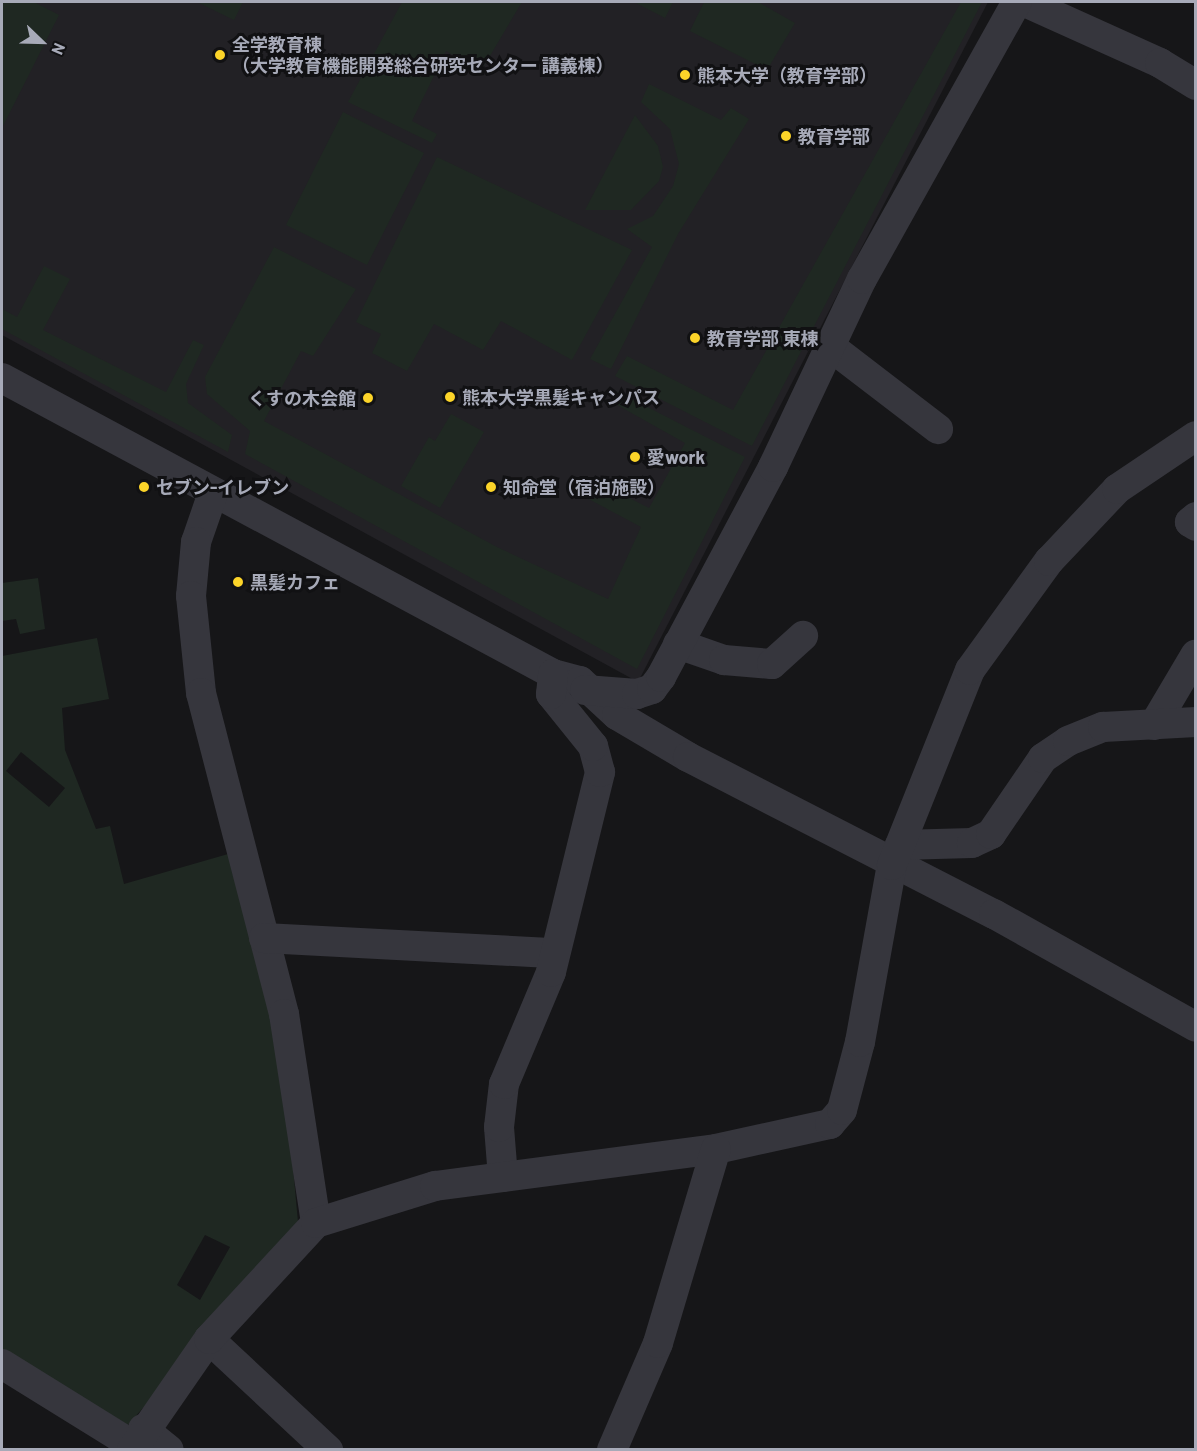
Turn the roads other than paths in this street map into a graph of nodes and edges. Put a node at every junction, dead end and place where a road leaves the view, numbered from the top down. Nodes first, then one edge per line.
1 (1017, 2) edge
2 (1025, 2) edge
3 (1196, 85) edge
4 (831, 347) junction
5 (2, 378) edge
6 (938, 429) dead end
7 (1196, 436) edge
8 (213, 493) junction
9 (1196, 517) edge
10 (1196, 526) edge
11 (803, 636) dead end
12 (678, 644) junction
13 (1196, 654) edge
14 (553, 674) junction
15 (585, 690) junction
16 (1196, 722) edge
17 (1154, 725) junction
18 (896, 855) junction
19 (264, 938) junction
20 (555, 952) junction
21 (1196, 1027) edge
22 (716, 1149) junction
23 (503, 1177) junction
24 (316, 1223) junction
25 (209, 1339) junction
26 (2, 1364) edge
27 (136, 1441) edge
28 (169, 1449) edge
29 (328, 1449) edge
30 (612, 1449) edge

1 - 4 street
2 - 3 street
4 - 6 street
4 - 12 street
5 - 8 street
7 - 18 street
8 - 14 street
8 - 19 street
9 - 10 street
11 - 12 street
12 - 15 street
13 - 17 street
14 - 15 street
14 - 20 street
15 - 18 street
16 - 17 street
17 - 18 street
18 - 21 street
18 - 22 street
19 - 20 street
19 - 24 street
20 - 23 street
22 - 23 street
22 - 30 street
23 - 24 street
24 - 25 street
25 - 27 street
25 - 29 street
26 - 27 street
27 - 28 street

